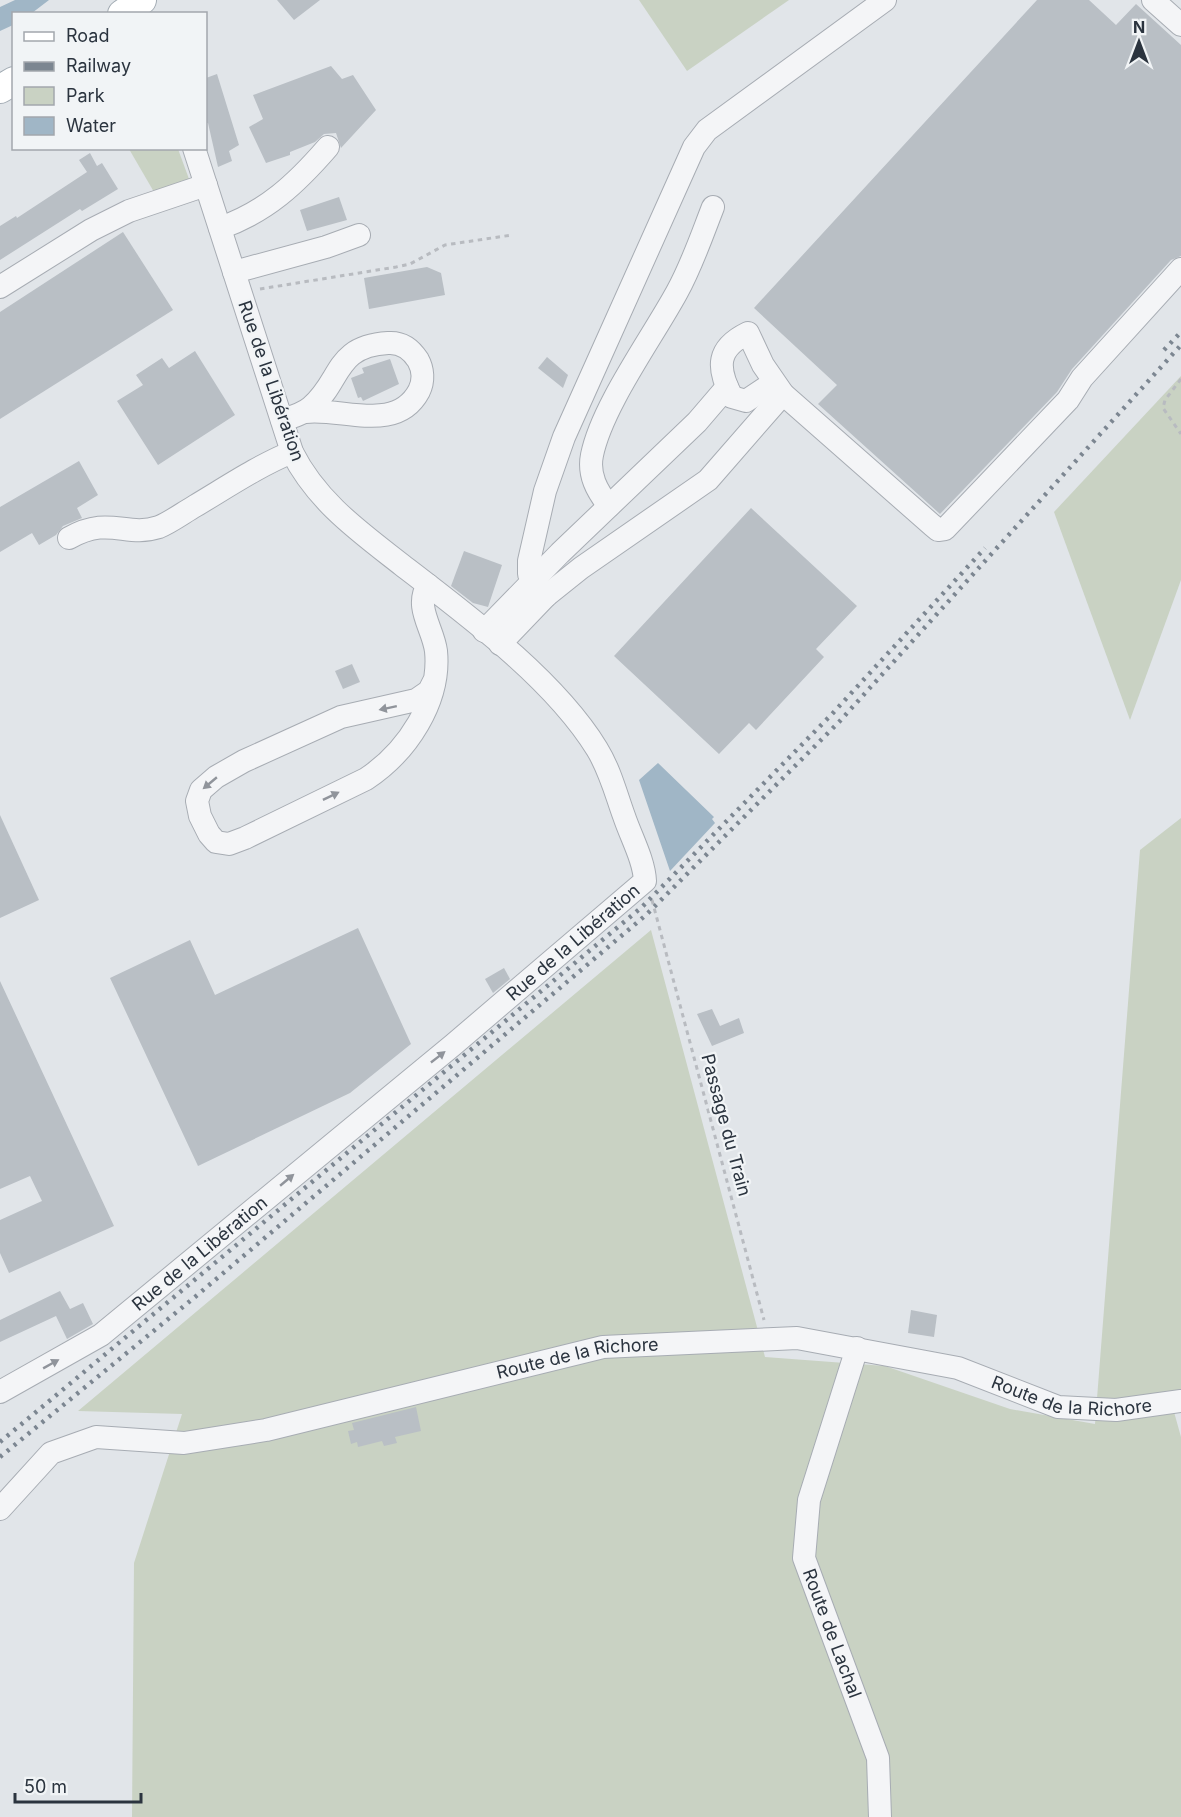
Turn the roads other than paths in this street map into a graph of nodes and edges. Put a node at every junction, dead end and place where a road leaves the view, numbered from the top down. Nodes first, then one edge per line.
1 (144, 0) edge
2 (885, 0) edge
3 (1153, 0) edge
4 (125, 12) edge
5 (1181, 25) edge
6 (328, 147) dead end
7 (195, 150) edge
8 (206, 185) junction
9 (713, 207) dead end
10 (220, 228) junction
11 (359, 235) dead end
12 (1181, 269) edge
13 (234, 272) junction
14 (0, 287) edge
15 (727, 387) junction
16 (778, 389) junction
17 (305, 412) junction
18 (282, 420) junction
19 (292, 452) junction
20 (609, 506) junction
21 (69, 538) dead end
22 (428, 585) junction
23 (539, 588) junction
24 (492, 638) junction
25 (435, 679) junction
26 (857, 1348) junction
27 (0, 1392) edge
28 (1181, 1401) edge
29 (0, 1509) edge
30 (880, 1817) edge

1 - 4 main road
2 - 23 street
3 - 5 street
6 - 10 street
7 - 8 street, Rue de la Libération
8 - 10 street, Rue de la Libération
8 - 14 street
9 - 20 street
10 - 13 street, Rue de la Libération
11 - 13 street
12 - 16 street
13 - 18 street, Rue de la Libération
15 - 16 street
15 - 16 street
15 - 20 street
16 - 23 street
17 - 17 street
17 - 18 street
18 - 19 street, Rue de la Libération
19 - 21 street
19 - 22 street, Rue de la Libération
20 - 23 street
22 - 24 street, Rue de la Libération
22 - 25 street
23 - 24 street
27 -> 24 street, Rue de la Libération
25 -> 25 street
26 - 28 street, Route de la Richore
26 - 29 street, Route de la Richore
26 - 30 street, Route de Lachal

